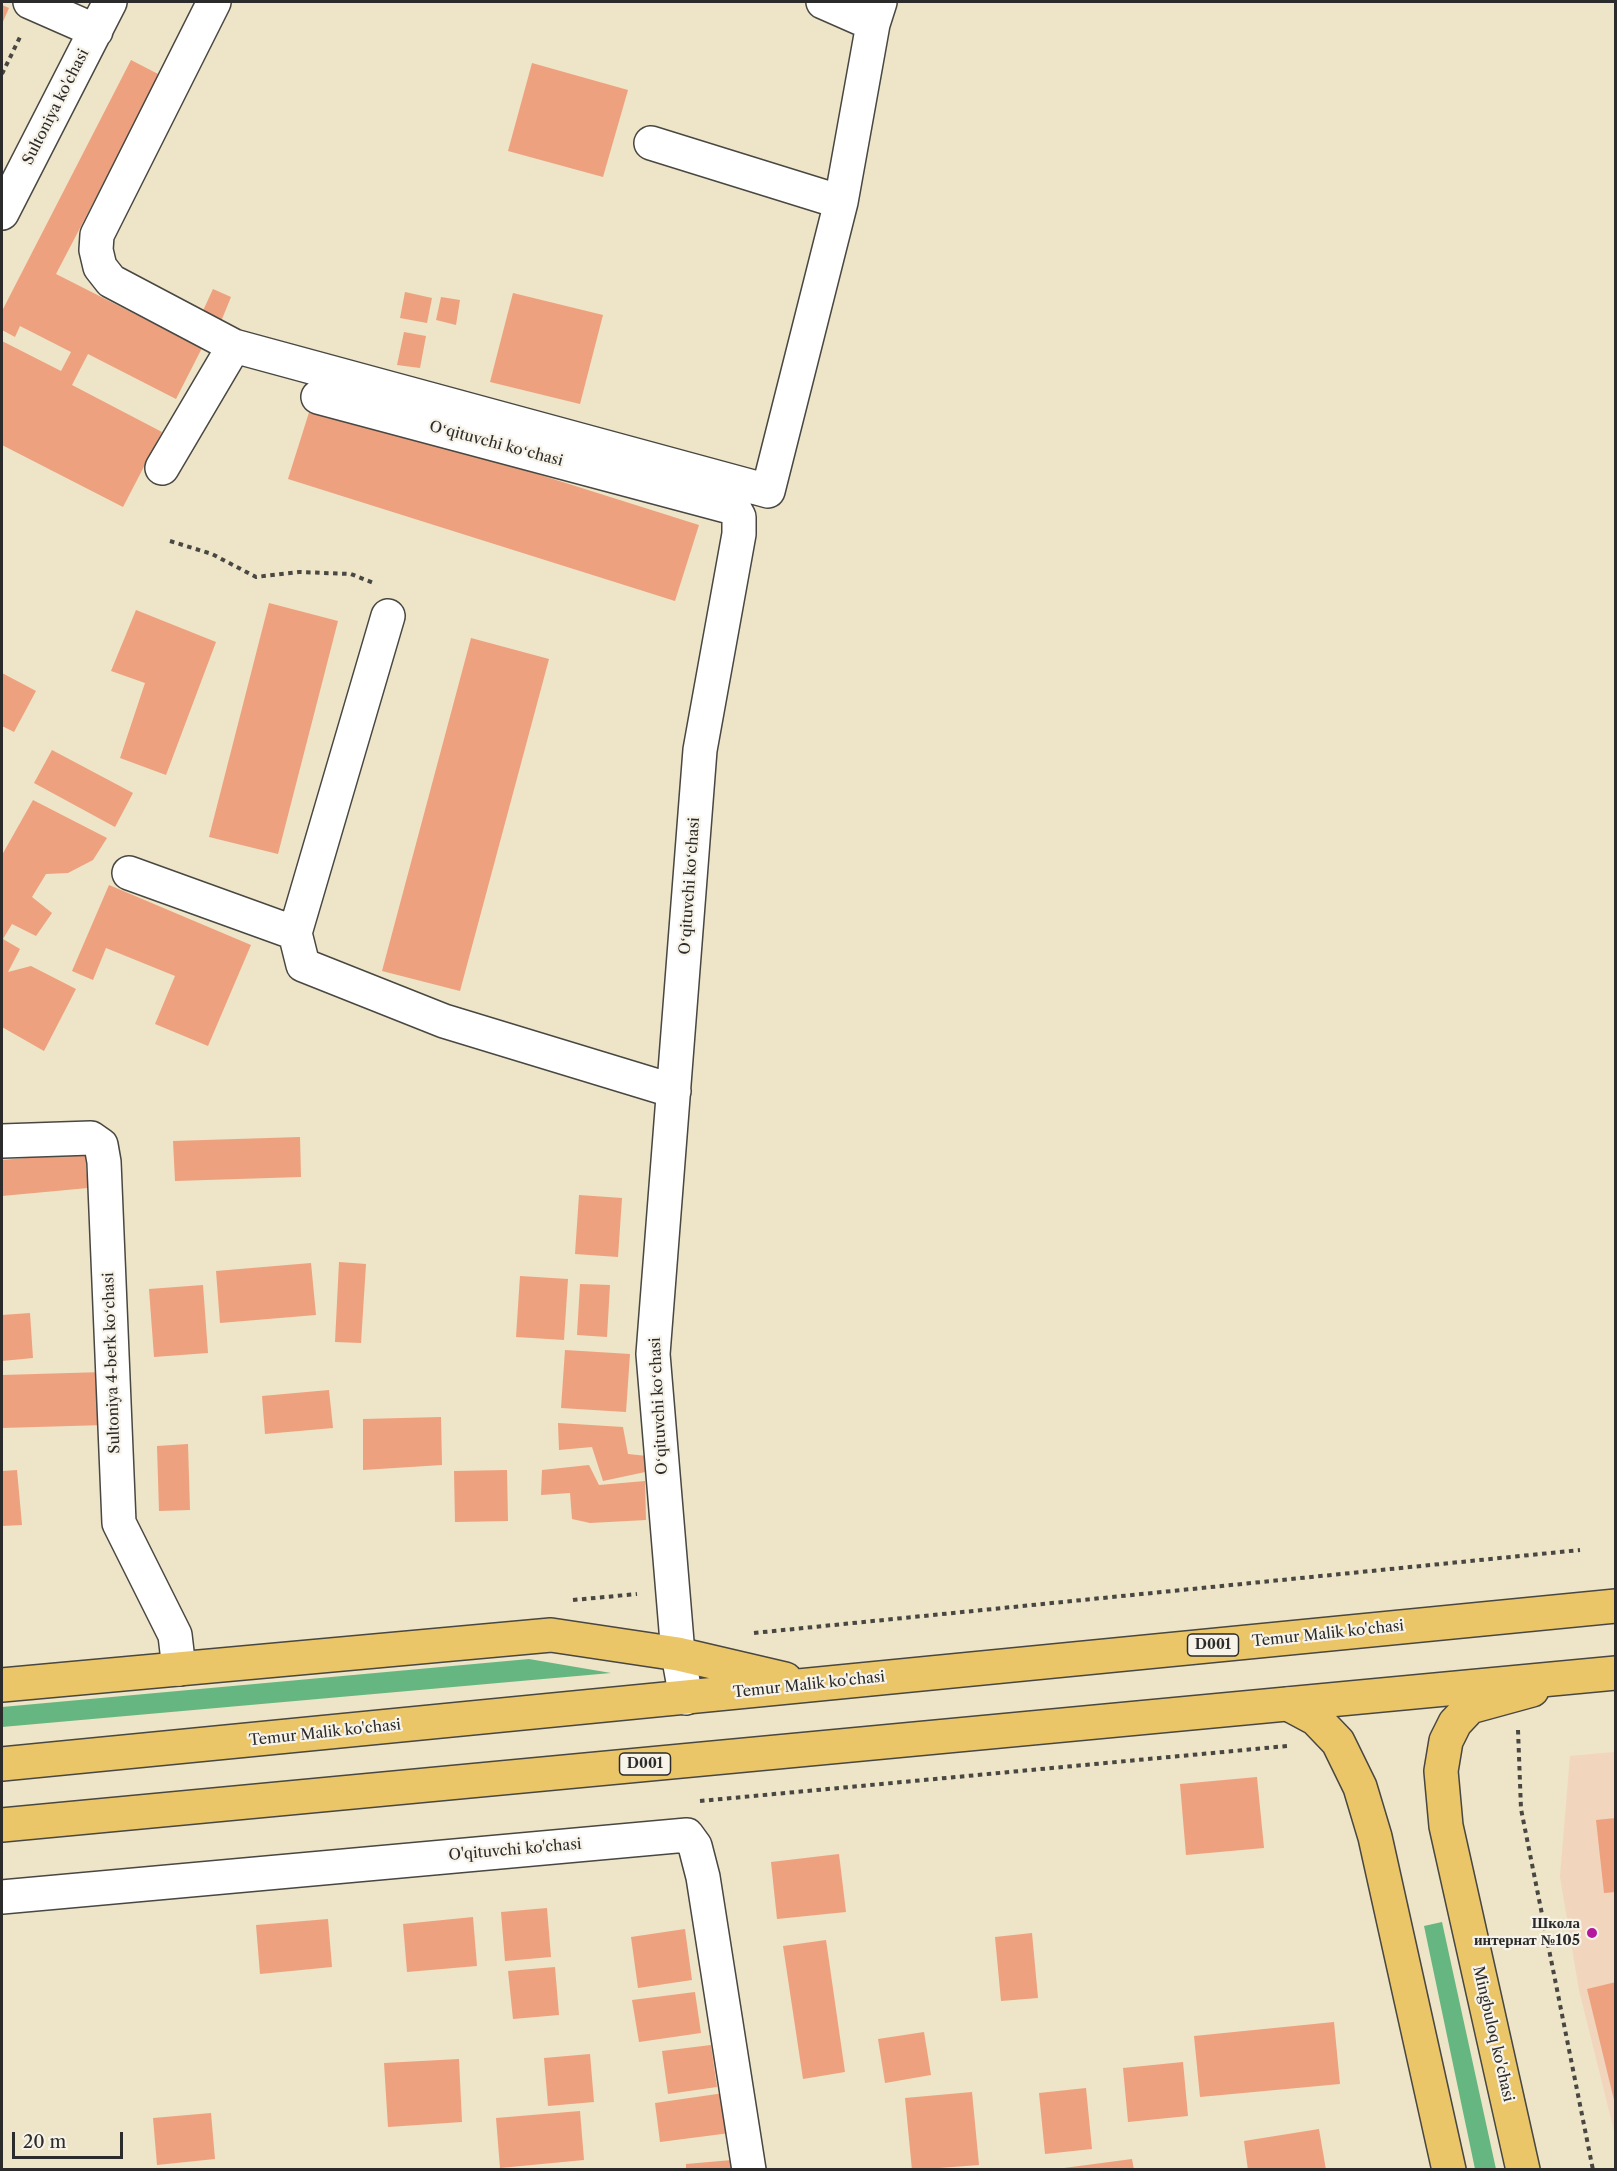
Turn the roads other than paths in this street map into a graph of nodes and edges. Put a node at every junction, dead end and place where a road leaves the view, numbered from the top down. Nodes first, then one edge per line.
1 (30, 2) edge
2 (110, 2) edge
3 (214, 2) edge
4 (823, 2) edge
5 (876, 13) edge
6 (96, 31) junction
7 (651, 142) dead end
8 (841, 201) junction
9 (2, 213) edge
10 (234, 346) junction
11 (318, 397) dead end
12 (162, 468) dead end
13 (388, 616) road end
14 (129, 873) dead end
15 (295, 933) junction
16 (674, 1091) junction
17 (2, 1141) edge
18 (1616, 1606) edge
19 (676, 1639) junction
20 (179, 1669) junction
21 (1601, 1674) edge
22 (2, 1685) edge
23 (810, 1685) junction
24 (686, 1698) junction
25 (1288, 1704) junction
26 (2, 1764) edge
27 (2, 1825) edge
28 (2, 1897) edge
29 (749, 2169) edge
30 (1449, 2169) edge
31 (1523, 2169) edge

1 - 6 street
2 - 6 street, Sultoniya ko'chasi
3 - 10 street
4 - 5 street
5 - 8 street
6 - 9 street, Sultoniya ko'chasi
7 - 8 street
8 - 10 street
10 - 12 street
11 - 16 street, Oʻqituvchi koʻchasi
13 - 15 street
14 - 15 street
15 - 16 street
16 - 19 street, Oʻqituvchi koʻchasi
17 - 20 street, Sultoniya 4-berk koʻchasi
18 - 23 main road, Temur Malik ko'chasi / D001
19 - 20 main road
19 - 23 main road
19 - 24 street, Oʻqituvchi koʻchasi
20 - 22 main road
21 - 25 main road, D001
21 - 31 main road, Mingbuloq ko'chasi
23 - 24 main road, Temur Malik ko'chasi / D001
24 - 26 main road, Temur Malik ko'chasi / D001
25 - 27 main road, D001
25 - 30 main road
28 - 29 street, O'qituvchi ko'chasi

